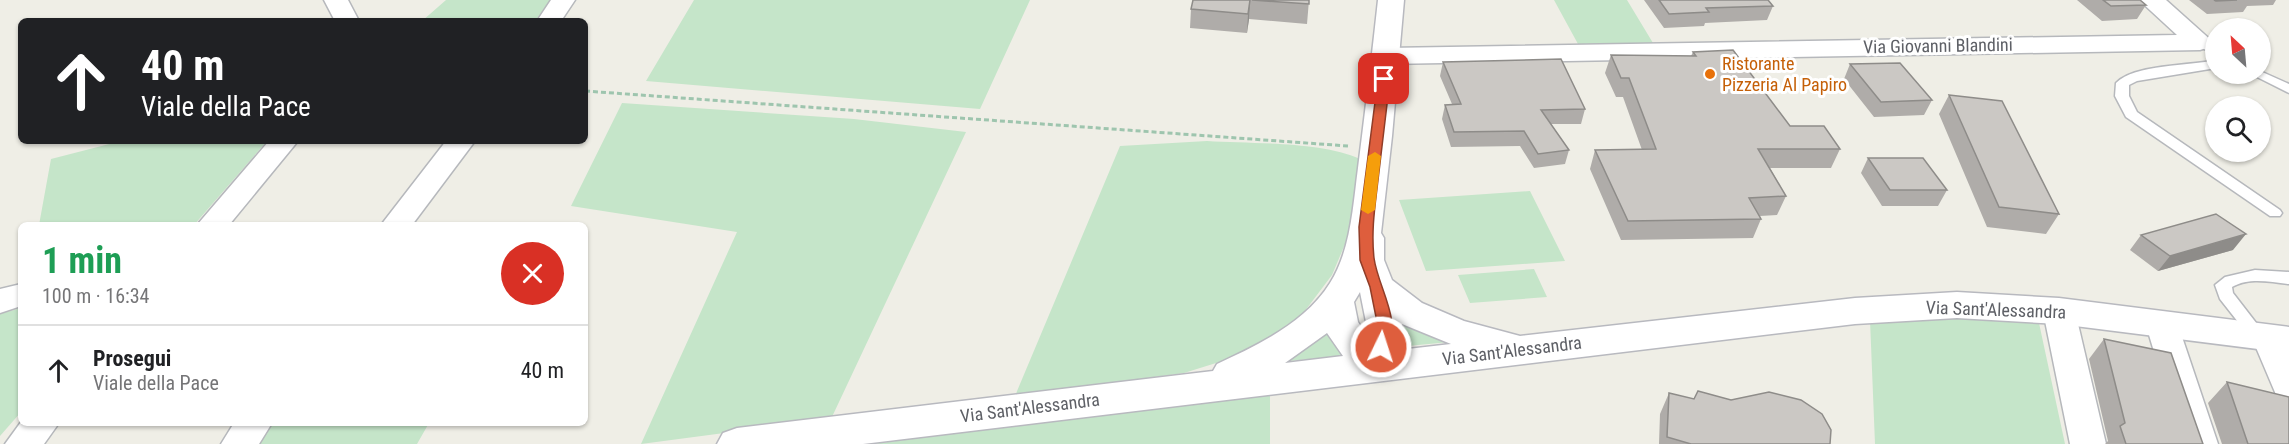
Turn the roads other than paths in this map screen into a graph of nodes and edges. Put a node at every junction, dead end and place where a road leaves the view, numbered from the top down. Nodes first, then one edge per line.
1 (336, 0) edge
2 (563, 0) edge
3 (1391, 0) edge
4 (2151, 0) edge
5 (345, 18) edge
6 (551, 18) edge
7 (2205, 45) edge
8 (2205, 47) edge
9 (1387, 56) junction
10 (2205, 67) edge
11 (2271, 80) edge
12 (2289, 89) edge
13 (281, 144) edge
14 (459, 144) edge
15 (2275, 213) dead end
16 (215, 222) edge
17 (398, 222) edge
18 (1366, 227) junction
19 (2289, 278) edge
20 (1377, 287) junction
21 (18, 296) edge
22 (1336, 300) junction
23 (0, 301) edge
24 (2059, 311) junction
25 (2162, 325) junction
26 (2272, 338) edge
27 (1527, 349) junction
28 (1377, 368) junction
29 (1200, 387) junction
30 (2289, 388) edge
31 (38, 426) edge
32 (252, 426) edge
33 (23, 444) edge
34 (239, 444) edge
35 (737, 444) edge
36 (2088, 444) edge
37 (2200, 444) edge

1 - 5 street
2 - 6 street
3 - 9 street
4 - 7 street
8 - 9 street, Via Giovanni Blandini
9 - 18 street
10 - 15 lane
11 - 12 lane
13 - 16 street
14 - 17 street
18 - 20 street
18 - 22 street
19 - 26 lane
20 - 27 street
20 - 28 street
21 - 23 street
22 - 28 street
22 - 29 street
24 - 25 street, Via Sant'Alessandra
24 - 27 street, Via Sant'Alessandra
24 - 36 street
25 - 26 street, Via Sant'Alessandra
25 - 37 street
26 - 30 street
27 - 28 street, Via Sant'Alessandra
28 - 29 street, Via Sant'Alessandra
29 - 35 street, Via Sant'Alessandra
31 - 33 street
32 - 34 street

